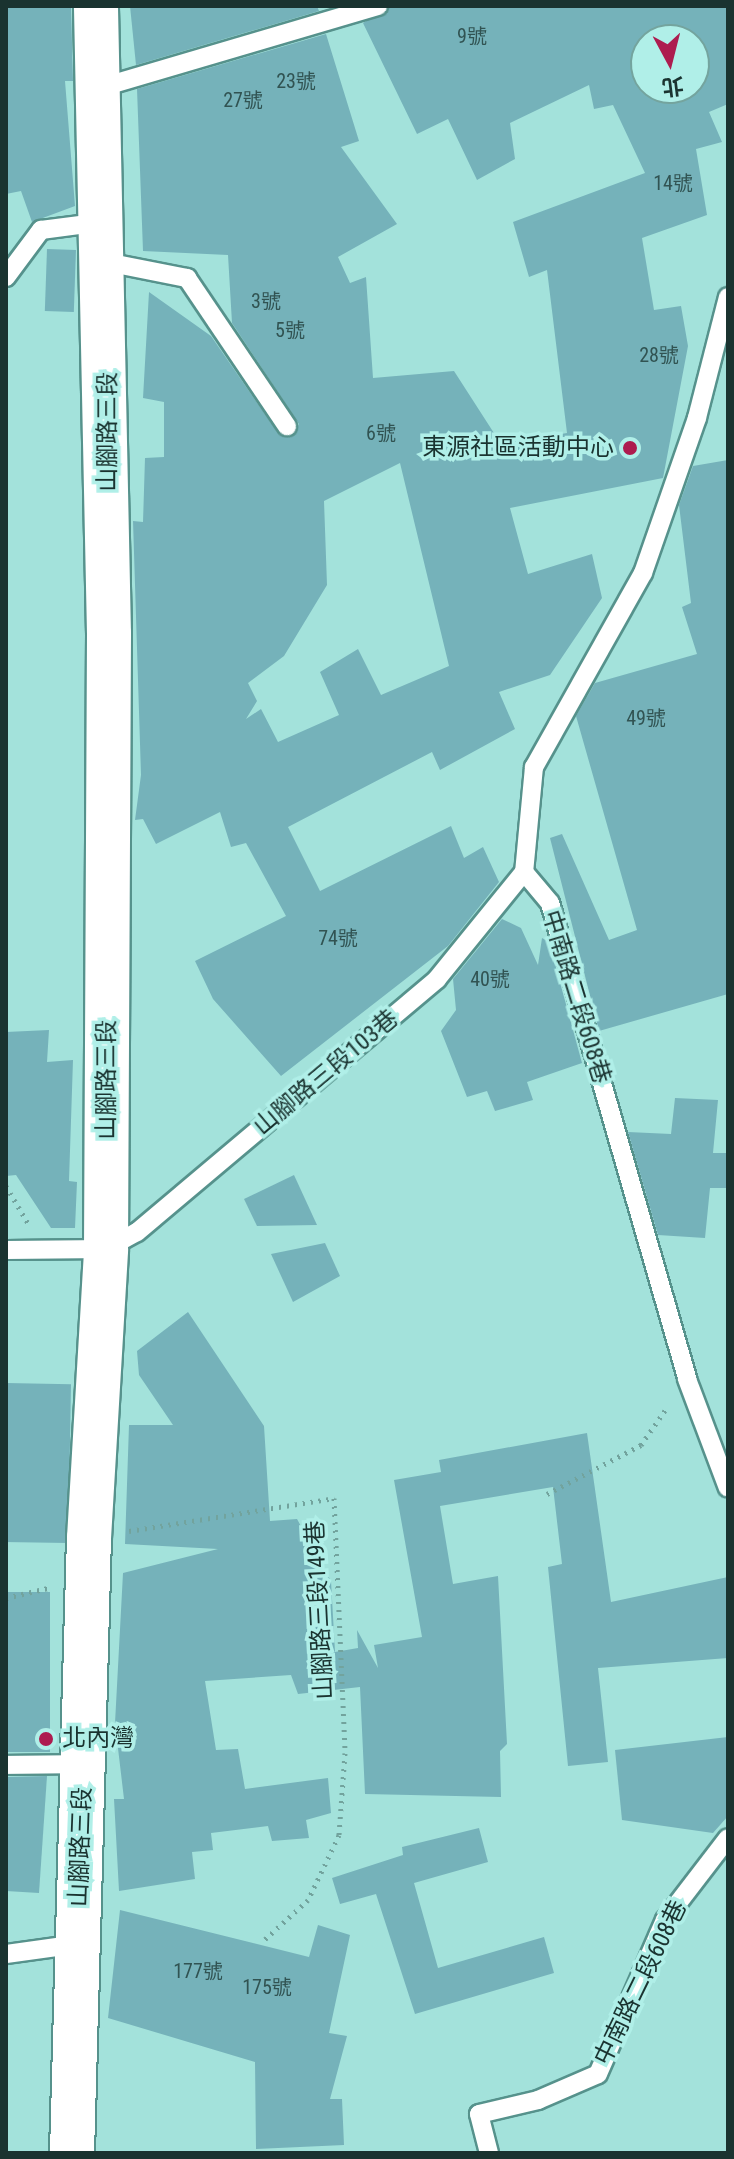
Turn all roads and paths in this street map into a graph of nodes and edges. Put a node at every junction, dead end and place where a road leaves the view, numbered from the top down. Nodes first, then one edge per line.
1 (96, 6) edge
2 (378, 6) edge
3 (99, 88) junction
4 (105, 242) junction
5 (6, 277) edge
6 (728, 297) edge
7 (287, 426) dead end
8 (524, 872) junction
9 (106, 1249) junction
10 (6, 1250) edge
11 (687, 1379) junction
12 (728, 1488) edge
13 (547, 1494) dead end
14 (89, 1538) junction
15 (83, 1764) junction
16 (6, 1765) edge
17 (728, 1838) edge
18 (263, 1941) dead end
19 (78, 1944) junction
20 (6, 1954) edge
21 (72, 2153) edge
22 (489, 2153) edge

1 - 3 main road, 山腳路三段
2 - 3 lane
3 - 4 main road, 山腳路三段
4 - 5 lane
4 - 7 lane
4 - 9 main road, 山腳路三段
6 - 8 lane
8 - 9 lane, 山腳路三段103巷
8 - 11 lane, 中南路二段608巷
9 - 10 lane
9 - 14 main road, 山腳路三段
11 - 12 lane, 中南路二段608巷
11 - 13 path
14 - 15 main road, 山腳路三段
14 - 18 path, 山腳路三段149巷
15 - 16 lane
15 - 19 main road, 山腳路三段
17 - 22 lane, 中南路二段608巷
19 - 20 lane
19 - 21 main road, 山腳路三段

